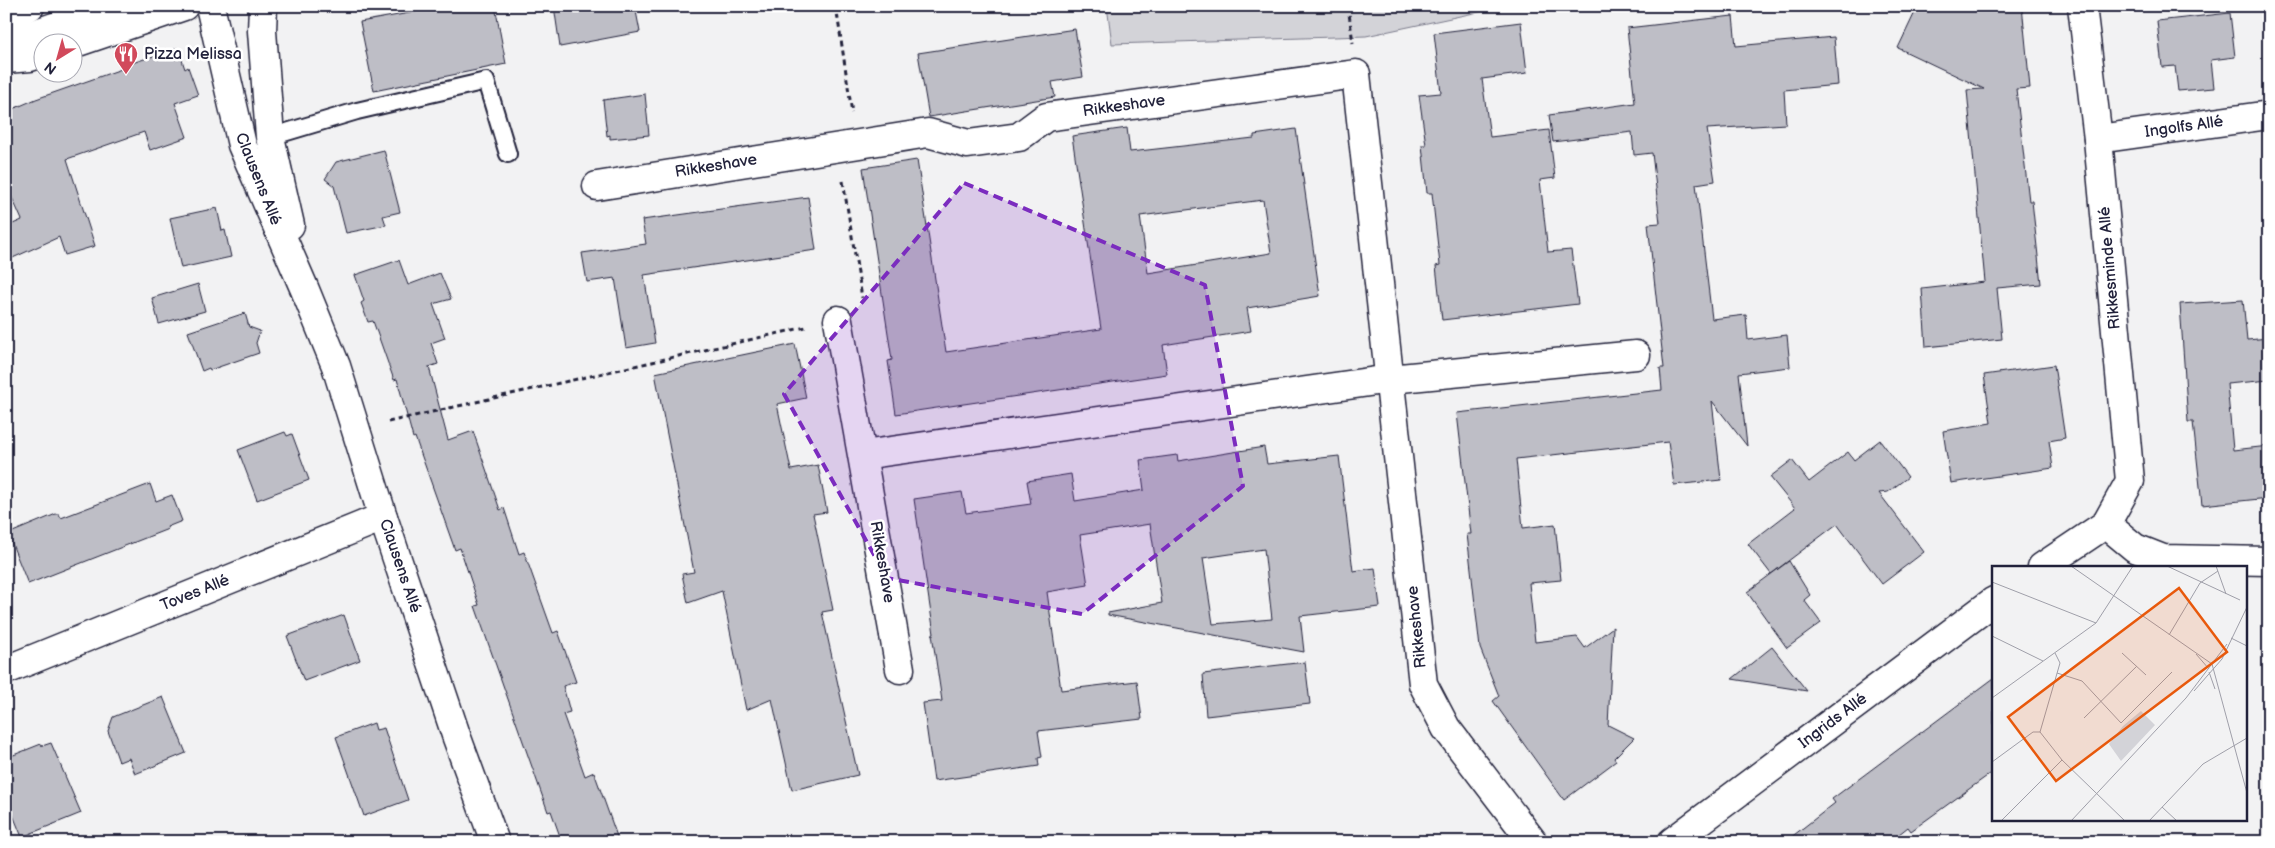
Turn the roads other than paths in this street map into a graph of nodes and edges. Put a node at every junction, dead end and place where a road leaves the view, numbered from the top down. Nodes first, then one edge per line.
1 (30, 6) edge
2 (113, 6) edge
3 (184, 6) edge
4 (210, 6) edge
5 (263, 6) edge
6 (2082, 6) edge
7 (6, 18) edge
8 (82, 41) edge
9 (6, 44) edge
10 (32, 56) edge
11 (6, 59) edge
12 (2269, 115) edge
13 (270, 137) junction
14 (2098, 139) junction
15 (508, 154) dead end
16 (597, 186) dead end
17 (305, 290) junction
18 (838, 320) road end
19 (1636, 355) dead end
20 (1390, 379) junction
21 (863, 455) junction
22 (383, 517) junction
23 (2106, 524) junction
24 (2269, 561) edge
25 (2043, 566) edge
26 (1992, 602) edge
27 (900, 669) dead end
28 (6, 670) edge
29 (495, 842) edge
30 (1533, 842) edge
31 (1672, 842) edge

1 - 7 street
2 - 9 street
3 - 8 street
4 - 17 street, Clausens Allé
5 - 13 street, Clausens Allé
6 - 14 street, Rikkesminde Allé
10 - 11 street
12 - 14 street, Ingolfs Allé
13 - 15 lane
13 - 17 street, Clausens Allé
14 - 23 street, Rikkesminde Allé
16 - 20 street, Rikkeshave
17 - 22 street, Clausens Allé
18 - 21 street, Rikkeshave
19 - 20 street
20 - 21 street
20 - 30 street, Rikkeshave
21 - 27 street, Rikkeshave
22 - 28 street, Toves Allé
22 - 29 street, Clausens Allé
23 - 24 street
23 - 25 street
26 - 31 street, Ingrids Allé

